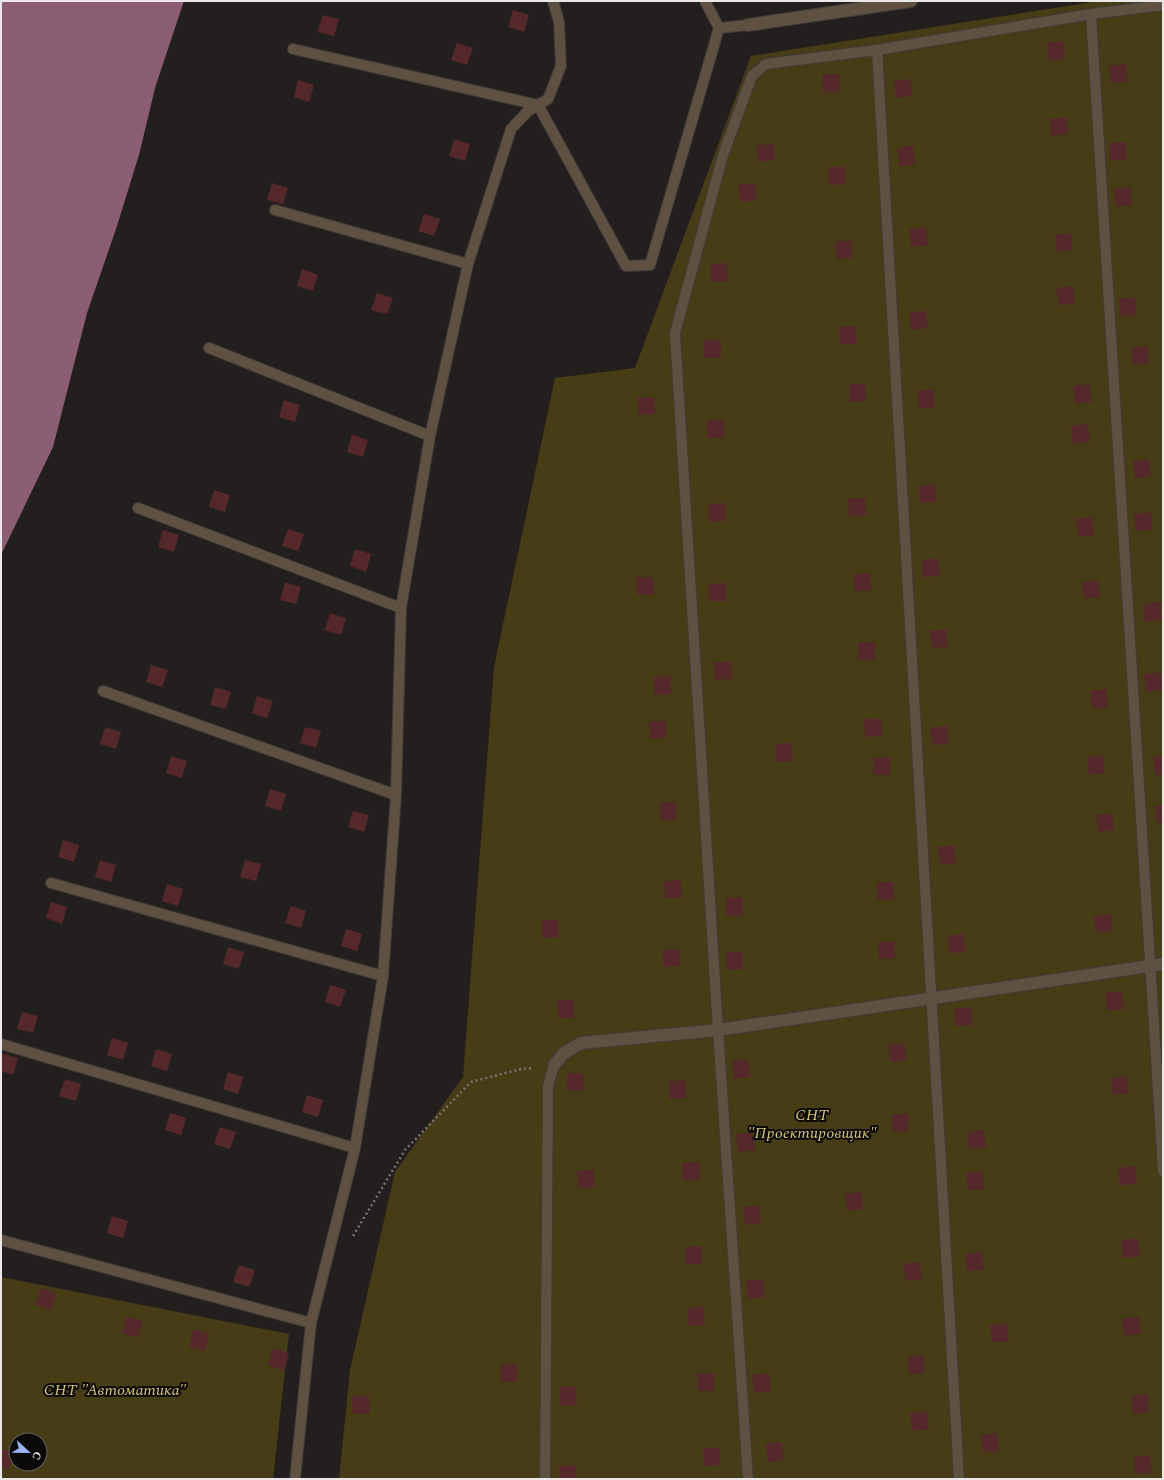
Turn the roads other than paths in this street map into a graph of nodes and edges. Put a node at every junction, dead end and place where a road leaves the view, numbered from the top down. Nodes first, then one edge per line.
1 (553, 1) edge
2 (705, 1) edge
3 (911, 1) edge
4 (1163, 5) edge
5 (1091, 14) junction
6 (748, 25) joint
7 (720, 28) junction
8 (293, 49) dead end
9 (877, 50) junction
10 (538, 105) junction
11 (275, 210) dead end
12 (468, 264) junction
13 (209, 348) dead end
14 (430, 436) junction
15 (138, 508) dead end
16 (401, 608) junction
17 (103, 691) dead end
18 (396, 795) junction
19 (51, 883) dead end
20 (1163, 964) edge
21 (1150, 966) junction
22 (383, 976) junction
23 (931, 998) junction
24 (718, 1030) junction
25 (1, 1044) edge
26 (554, 1065) joint
27 (355, 1148) junction
28 (1163, 1172) edge
29 (1, 1240) edge
30 (311, 1323) junction
31 (294, 1479) edge
32 (545, 1479) edge
33 (748, 1479) edge
34 (959, 1479) edge

1 - 10 lane
2 - 7 lane
3 - 6 street
4 - 5 lane
5 - 9 lane
5 - 21 lane
6 - 7 lane
7 - 10 lane
8 - 10 lane
9 - 23 lane
9 - 24 lane
10 - 12 lane
11 - 12 lane
12 - 14 lane
13 - 14 lane
14 - 16 lane
15 - 16 lane
16 - 18 lane
17 - 18 lane
18 - 22 lane
19 - 22 lane
20 - 21 street
21 - 23 street
21 - 28 lane
22 - 27 lane
23 - 24 street
23 - 34 lane
24 - 26 street
24 - 33 lane
25 - 27 lane
26 - 32 lane
27 - 30 lane
29 - 30 lane
30 - 31 lane

